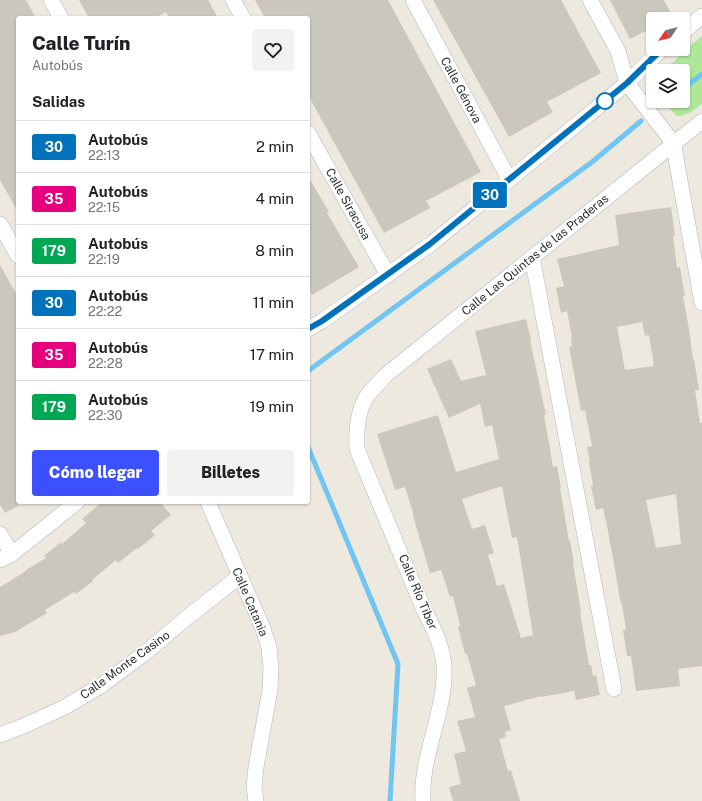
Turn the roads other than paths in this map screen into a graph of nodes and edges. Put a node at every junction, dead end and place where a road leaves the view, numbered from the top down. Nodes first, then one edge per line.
1 (51, 0) edge
2 (233, 0) edge
3 (413, 0) edge
4 (590, 0) edge
5 (61, 16) edge
6 (242, 16) edge
7 (702, 16) edge
8 (690, 26) edge
9 (655, 56) edge
10 (627, 83) junction
11 (702, 121) edge
12 (310, 137) edge
13 (674, 144) junction
14 (509, 179) junction
15 (0, 224) edge
16 (16, 252) edge
17 (532, 258) junction
18 (388, 275) junction
19 (702, 303) edge
20 (310, 328) edge
21 (370, 392) joint
22 (74, 504) edge
23 (209, 504) edge
24 (0, 534) edge
25 (6, 557) edge
26 (240, 576) junction
27 (614, 689) dead end
28 (0, 734) edge
29 (256, 801) edge
30 (423, 801) edge

1 - 5 street
2 - 6 street
3 - 14 street, Calle Génova
4 - 10 street
7 - 8 street
9 - 10 street
10 - 13 street
10 - 14 street
11 - 13 street, Calle Las Quintas de las Praderas
12 - 18 street, Calle Siracusa
13 - 17 street, Calle Las Quintas de las Praderas
13 - 19 street
14 - 18 street
15 - 16 street
17 - 21 street, Calle Las Quintas de las Praderas
17 - 27 street
18 - 20 street
21 - 30 street, Calle Río Tiber
22 - 25 street
23 - 26 street, Calle Catania
24 - 25 street
26 - 28 street, Calle Monte Casino
26 - 29 street, Calle Catania

